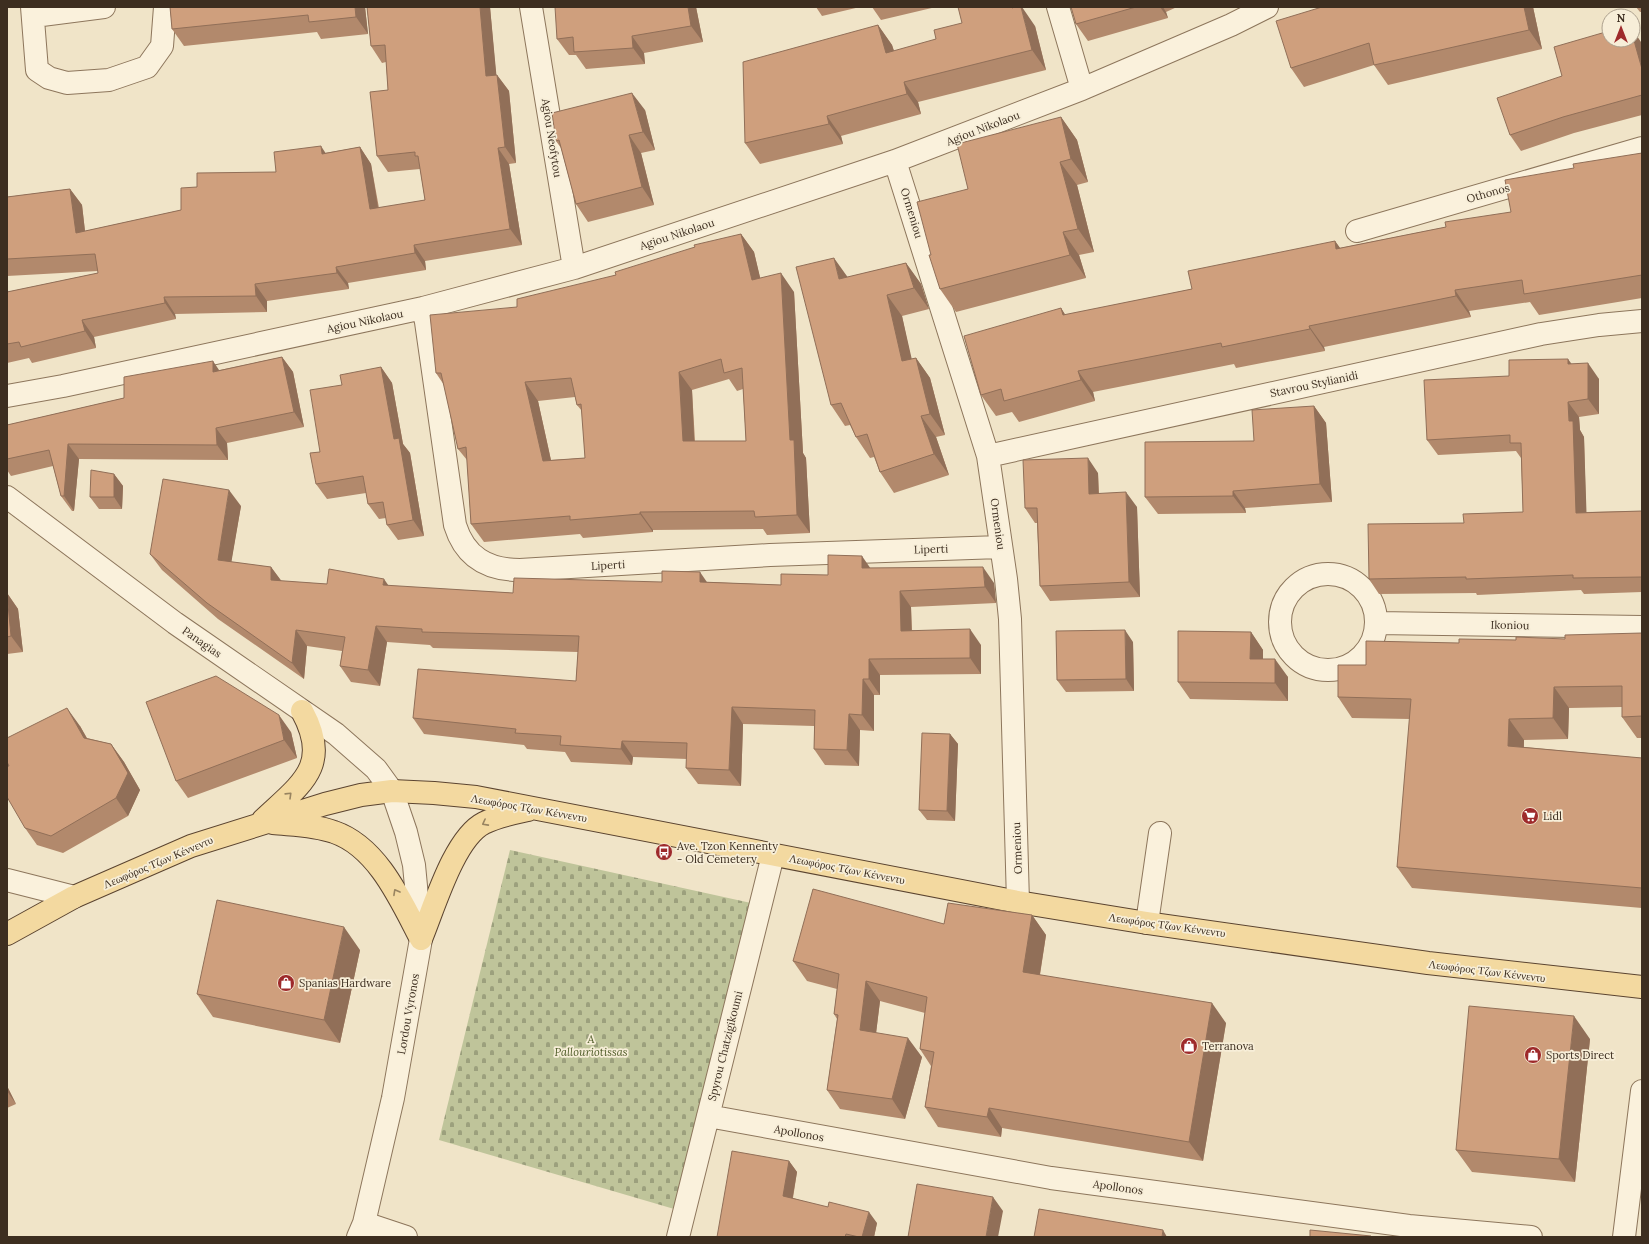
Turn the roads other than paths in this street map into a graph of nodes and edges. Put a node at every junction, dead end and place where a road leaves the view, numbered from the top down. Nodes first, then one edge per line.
1 (104, 7) edge
2 (165, 7) edge
3 (531, 7) edge
4 (1058, 7) edge
5 (1267, 7) edge
6 (33, 11) edge
7 (1082, 89) junction
8 (1642, 148) edge
9 (896, 161) junction
10 (1357, 232) dead end
11 (574, 268) junction
12 (422, 308) junction
13 (1642, 321) edge
14 (63, 386) junction
15 (7, 396) edge
16 (7, 408) edge
17 (988, 456) junction
18 (7, 497) edge
19 (1000, 547) junction
20 (1377, 623) junction
21 (1642, 627) edge
22 (302, 711) junction
23 (392, 791) junction
24 (535, 808) junction
25 (261, 822) junction
26 (1160, 833) dead end
27 (773, 855) junction
28 (7, 880) edge
29 (74, 897) junction
30 (1018, 902) junction
31 (1147, 923) junction
32 (7, 934) edge
33 (421, 939) junction
34 (1642, 988) edge
35 (1642, 1091) edge
36 (708, 1116) junction
37 (361, 1230) edge
38 (1409, 1232) edge
39 (406, 1237) edge
40 (678, 1237) edge
41 (1531, 1237) edge
42 (1624, 1237) edge

1 - 6 street
2 - 6 street
3 - 11 street, Agiou Neofytou
4 - 7 street
5 - 7 street, Agiou Nikolaou
7 - 9 street, Agiou Nikolaou
8 - 10 street, Othonos
9 - 11 street, Agiou Nikolaou
9 - 17 street, Ormeniou
11 - 12 street, Agiou Nikolaou
12 - 14 street, Agiou Nikolaou
12 - 19 street, Liperti
13 - 17 street, Stavrou Stylianidi
14 - 15 street, Agiou Nikolaou
14 - 16 street, Agiou Nikolaou
17 - 19 street, Ormeniou
18 - 22 street, Panagias
19 - 30 street, Ormeniou
20 - 20 street
20 - 21 street, Ikoniou
22 - 23 street, Panagias
25 -> 22 main road
23 - 24 main road, Λεωφόρος Τζων Κέννεντυ
23 - 25 main road, Λεωφόρος Τζων Κέννεντυ
23 - 33 street, Lordou Vyronos
24 - 27 main road, Λεωφόρος Τζων Κέννεντυ
24 -> 33 main road
25 - 29 main road, Λεωφόρος Τζων Κέννεντυ
33 -> 25 main road
26 - 31 street
27 - 30 main road, Λεωφόρος Τζων Κέννεντυ
27 - 36 street, Spyrou Chatzigikoumi
28 - 29 street
29 - 32 main road, Λεωφόρος Τζων Κέννεντυ
30 - 31 main road, Λεωφόρος Τζων Κέννεντυ
31 - 34 main road, Λεωφόρος Τζων Κέννεντυ
33 - 37 street, Lordou Vyronos
35 - 42 street
36 - 38 street, Apollonos
36 - 40 street, Spyrou Chatzigikoumi
37 - 39 street
38 - 41 street, Apollonos

